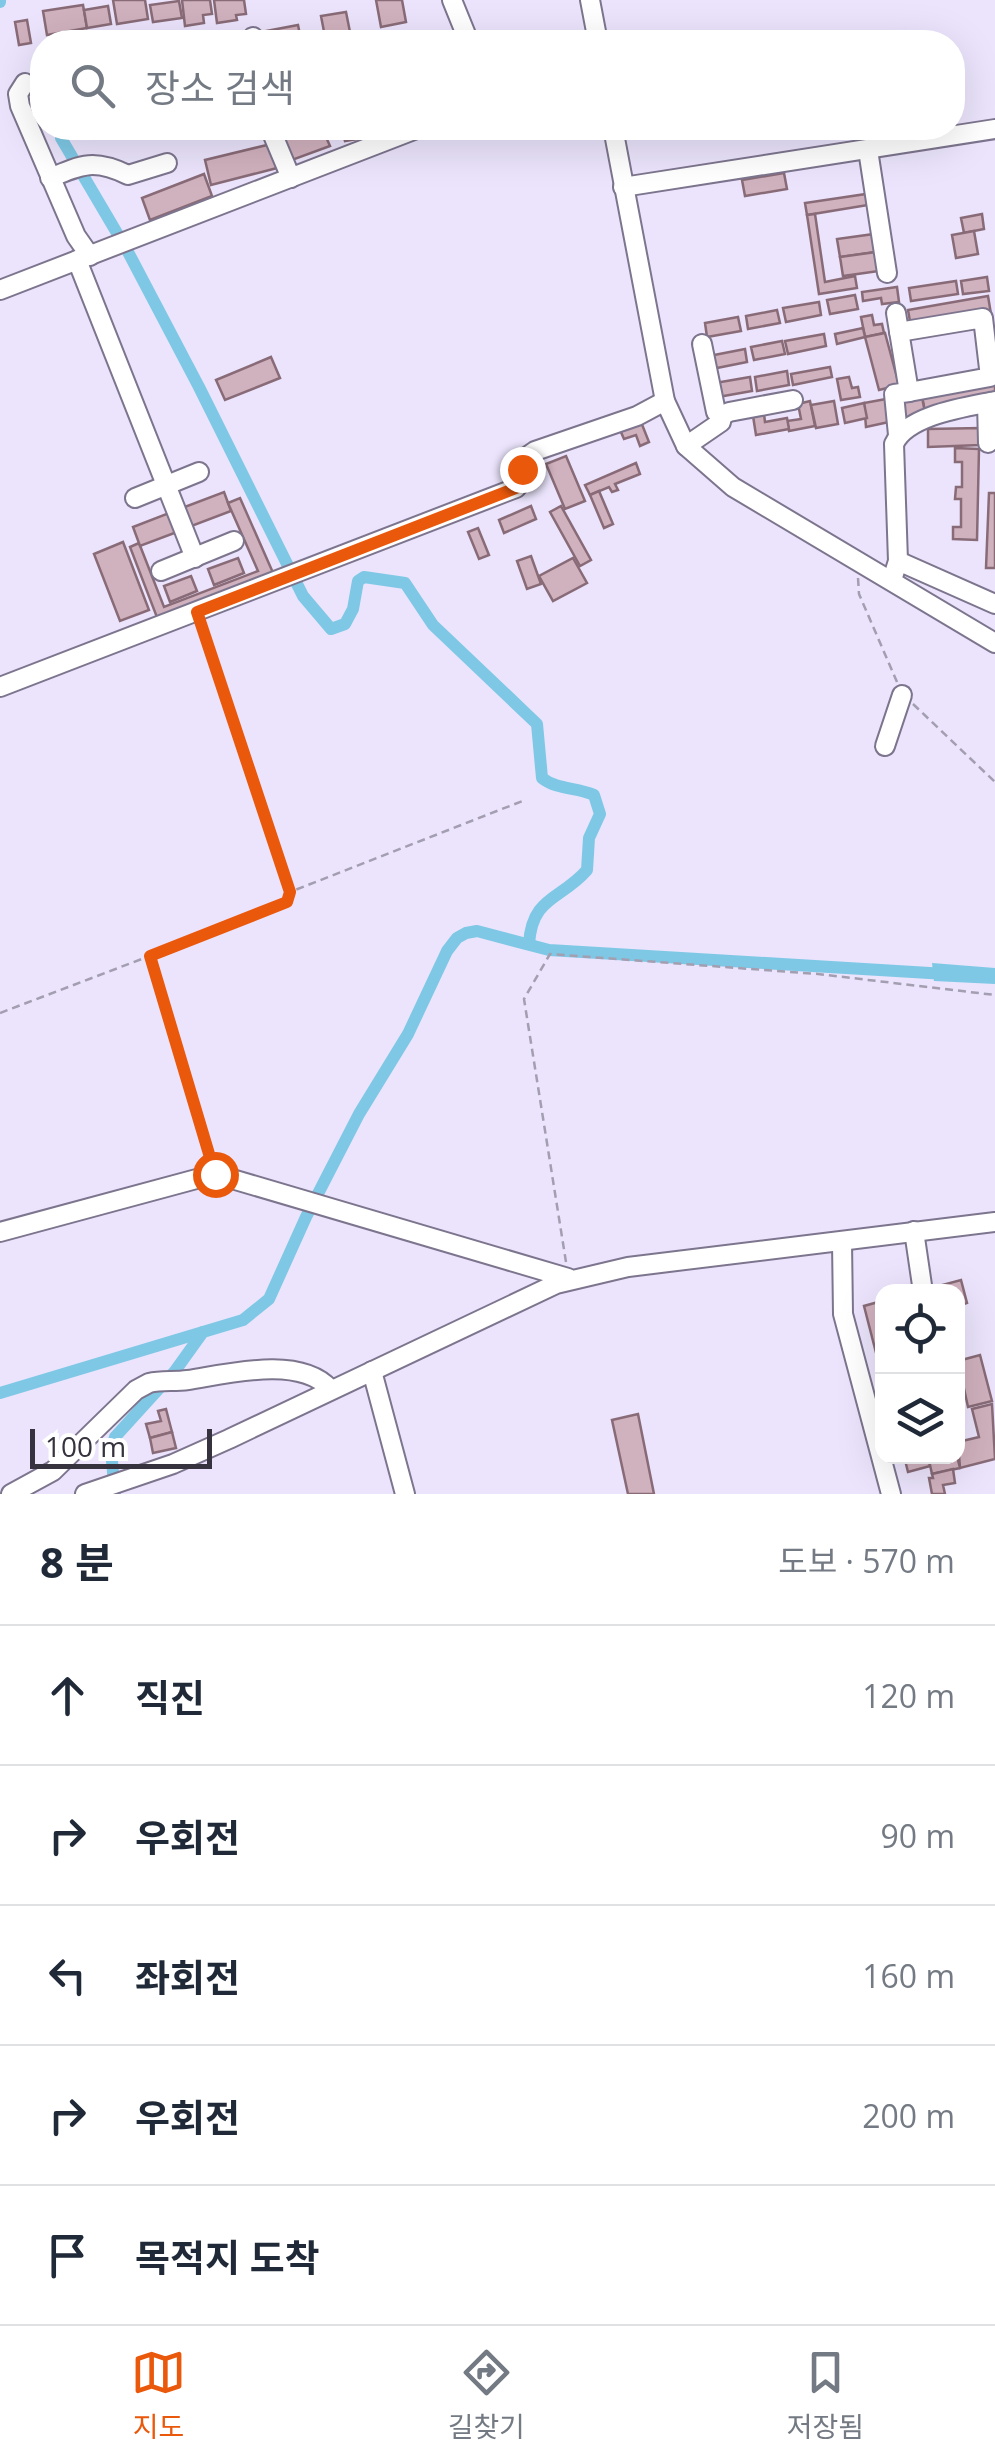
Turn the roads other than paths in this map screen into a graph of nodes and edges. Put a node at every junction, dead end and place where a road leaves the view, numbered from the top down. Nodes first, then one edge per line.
1 (452, 0) edge
2 (590, 0) edge
3 (464, 30) edge
4 (596, 30) edge
5 (24, 83) dead end
6 (30, 130) edge
7 (995, 130) edge
8 (965, 135) edge
9 (34, 140) edge
10 (275, 140) edge
11 (388, 140) edge
12 (615, 140) edge
13 (932, 140) edge
14 (868, 150) junction
15 (167, 164) dead end
16 (50, 178) junction
17 (291, 178) junction
18 (623, 187) junction
19 (84, 258) junction
20 (887, 272) dead end
21 (0, 290) edge
22 (702, 344) dead end
23 (909, 392) junction
24 (793, 400) dead end
25 (665, 401) junction
26 (991, 402) edge
27 (722, 416) junction
28 (898, 434) junction
29 (988, 442) dead end
30 (686, 446) junction
31 (199, 472) dead end
32 (165, 486) junction
33 (135, 498) dead end
34 (234, 542) dead end
35 (194, 558) junction
36 (898, 561) junction
37 (162, 571) dead end
38 (892, 580) junction
39 (995, 604) edge
40 (995, 643) edge
41 (0, 687) edge
42 (902, 695) road end
43 (885, 746) dead end
44 (995, 1222) edge
45 (914, 1231) junction
46 (0, 1232) edge
47 (842, 1242) junction
48 (568, 1278) junction
49 (922, 1284) edge
50 (372, 1371) junction
51 (330, 1389) junction
52 (12, 1494) edge
53 (85, 1494) edge
54 (405, 1494) edge
55 (892, 1494) edge

1 - 3 street
2 - 4 street
5 - 6 street
7 - 8 street
9 - 16 street
10 - 17 street
11 - 17 street
12 - 18 street
13 - 14 street
14 - 18 street
14 - 20 street
15 - 16 street
16 - 19 street
17 - 19 street
18 - 25 street
19 - 21 street
19 - 32 street
22 - 27 street
23 - 23 street
23 - 28 street
24 - 27 street
25 - 30 street
25 - 41 street
26 - 28 street
26 - 29 street
27 - 30 street
28 - 36 street
30 - 38 street
31 - 32 street
32 - 33 street
32 - 35 street
34 - 35 street
35 - 37 street
36 - 38 street
36 - 39 street
38 - 40 street
42 - 43 street
44 - 45 street
45 - 47 street
45 - 49 street
46 - 48 street
47 - 48 street
47 - 55 street
48 - 50 street
50 - 51 street
50 - 54 street
51 - 52 street
51 - 53 street

